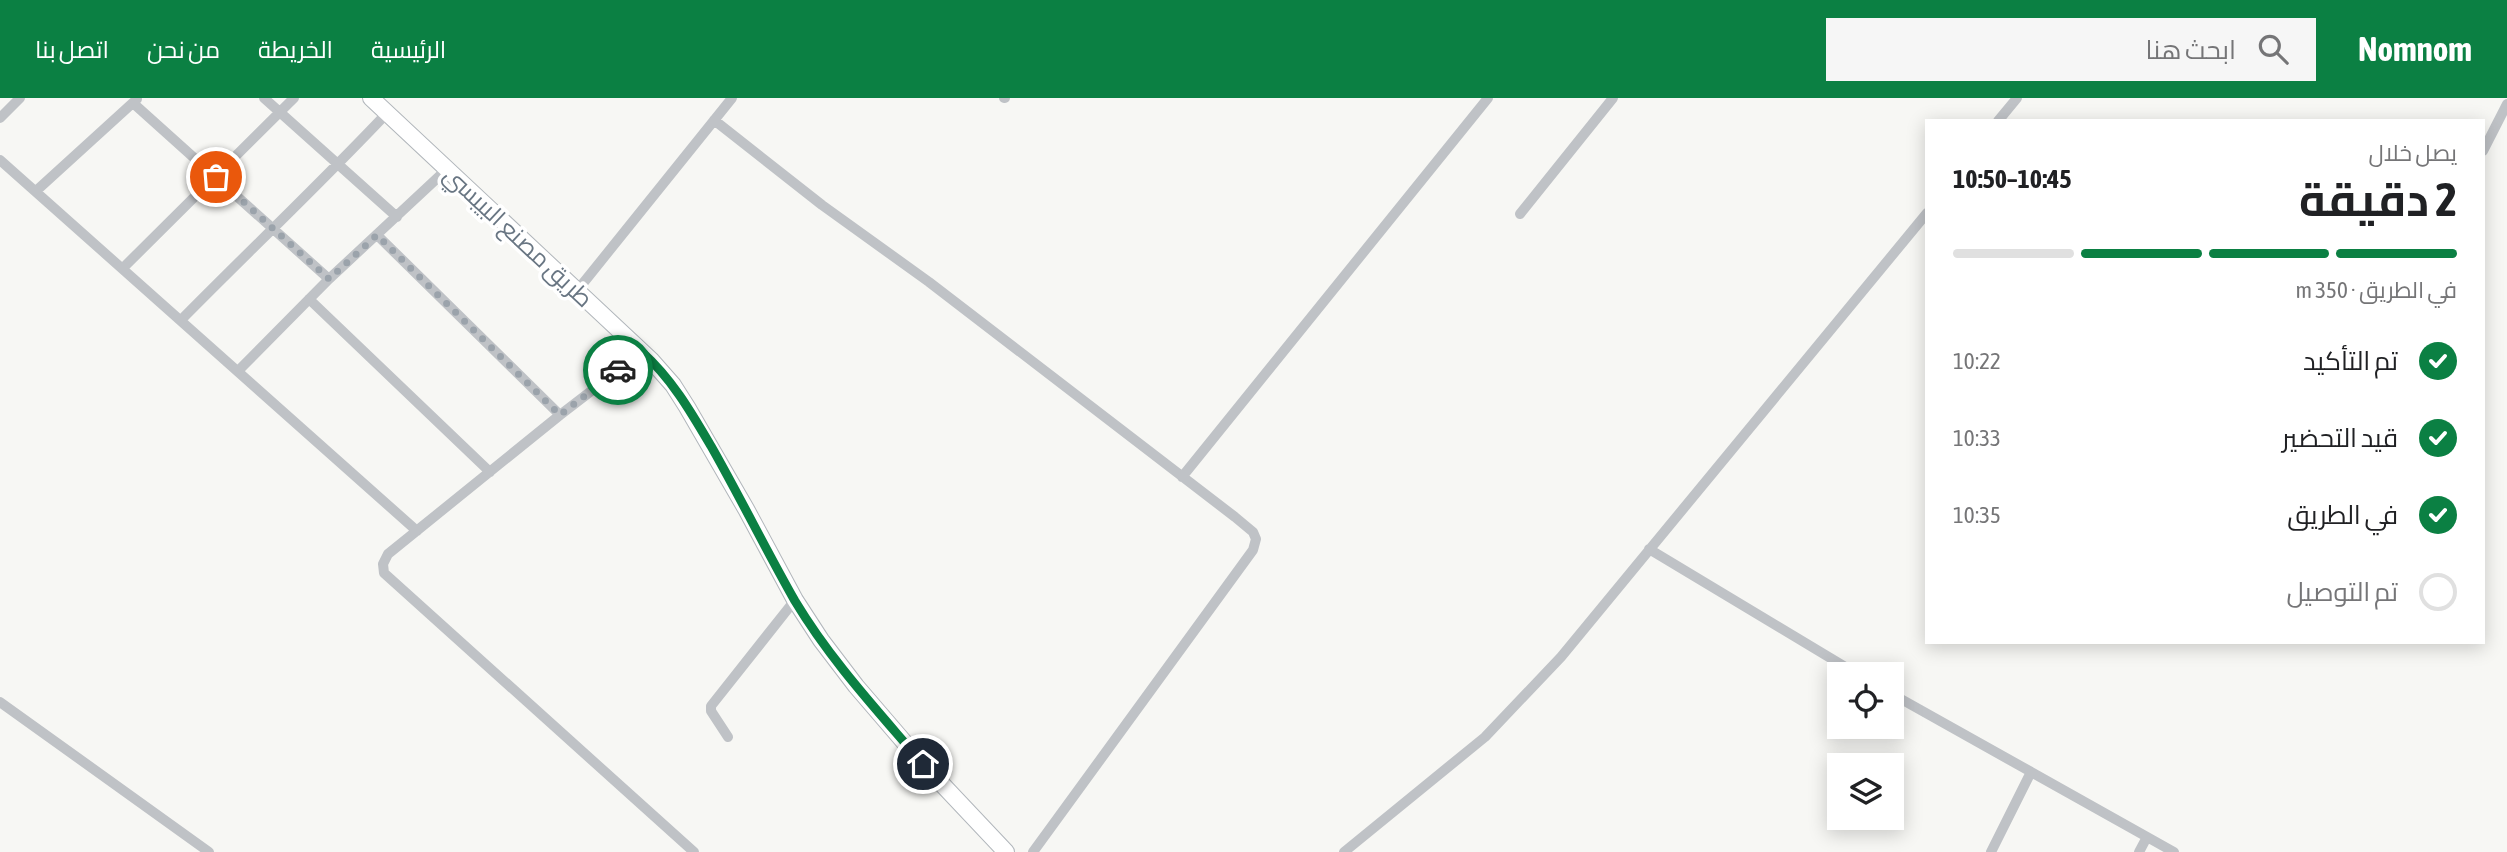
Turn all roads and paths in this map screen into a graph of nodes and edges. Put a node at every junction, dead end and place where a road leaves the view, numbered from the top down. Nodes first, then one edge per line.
1 (20, 98) edge
2 (264, 98) edge
3 (294, 98) edge
4 (371, 98) edge
5 (732, 98) edge
6 (1488, 98) edge
7 (1613, 98) edge
8 (2017, 98) edge
9 (136, 100) edge
10 (2507, 104) edge
11 (280, 113) junction
12 (387, 113) junction
13 (0, 118) edge
14 (2000, 119) edge
15 (714, 120) junction
16 (2485, 147) edge
17 (0, 160) edge
18 (338, 165) junction
19 (446, 170) junction
20 (216, 177) junction
21 (36, 191) junction
22 (1520, 214) dead end
23 (1925, 216) edge
24 (397, 217) junction
25 (271, 228) junction
26 (377, 235) junction
27 (123, 268) junction
28 (329, 279) junction
29 (576, 292) junction
30 (309, 299) junction
31 (181, 320) junction
32 (642, 352) junction
33 (238, 371) junction
34 (560, 415) junction
35 (491, 472) junction
36 (1182, 477) junction
37 (417, 531) junction
38 (1649, 549) junction
39 (795, 600) junction
40 (1837, 662) edge
41 (1904, 701) edge
42 (0, 702) edge
43 (728, 737) dead end
44 (2031, 772) junction
45 (2147, 836) junction
46 (209, 852) edge
47 (694, 852) edge
48 (1006, 852) edge
49 (1033, 852) edge
50 (1344, 852) edge
51 (1991, 852) edge
52 (2139, 852) edge
53 (2174, 852) edge

1 - 13 street
2 - 11 street
3 - 11 street
4 - 12 main road, طريق مصنع البيبسي
5 - 15 street
6 - 36 street
7 - 22 street
8 - 14 street
9 - 20 street
9 - 21 street
10 - 16 street
11 - 18 street
11 - 20 street
12 - 18 street
12 - 19 main road, طريق مصنع البيبسي
15 - 29 street
15 - 36 street
17 - 21 street
18 - 24 street
18 - 25 street
19 - 24 street
19 - 29 main road, طريق مصنع البيبسي
20 - 25 street
20 - 27 street
21 - 27 street
23 - 38 street
24 - 26 street
25 - 28 street
25 - 31 street
26 - 28 street
26 - 34 street
27 - 31 street
28 - 30 street
29 - 32 main road, طريق مصنع البيبسي
30 - 33 street
30 - 35 street
31 - 33 street
32 - 34 street
32 - 39 main road, طريق مصنع البيبسي
33 - 37 street
34 - 35 street
35 - 37 street
36 - 49 street
37 - 47 street
38 - 40 street
38 - 50 street
39 - 43 street
39 - 48 main road, طريق مصنع البيبسي
41 - 44 street
42 - 46 street
44 - 45 street
44 - 51 street
45 - 52 street
45 - 53 street

